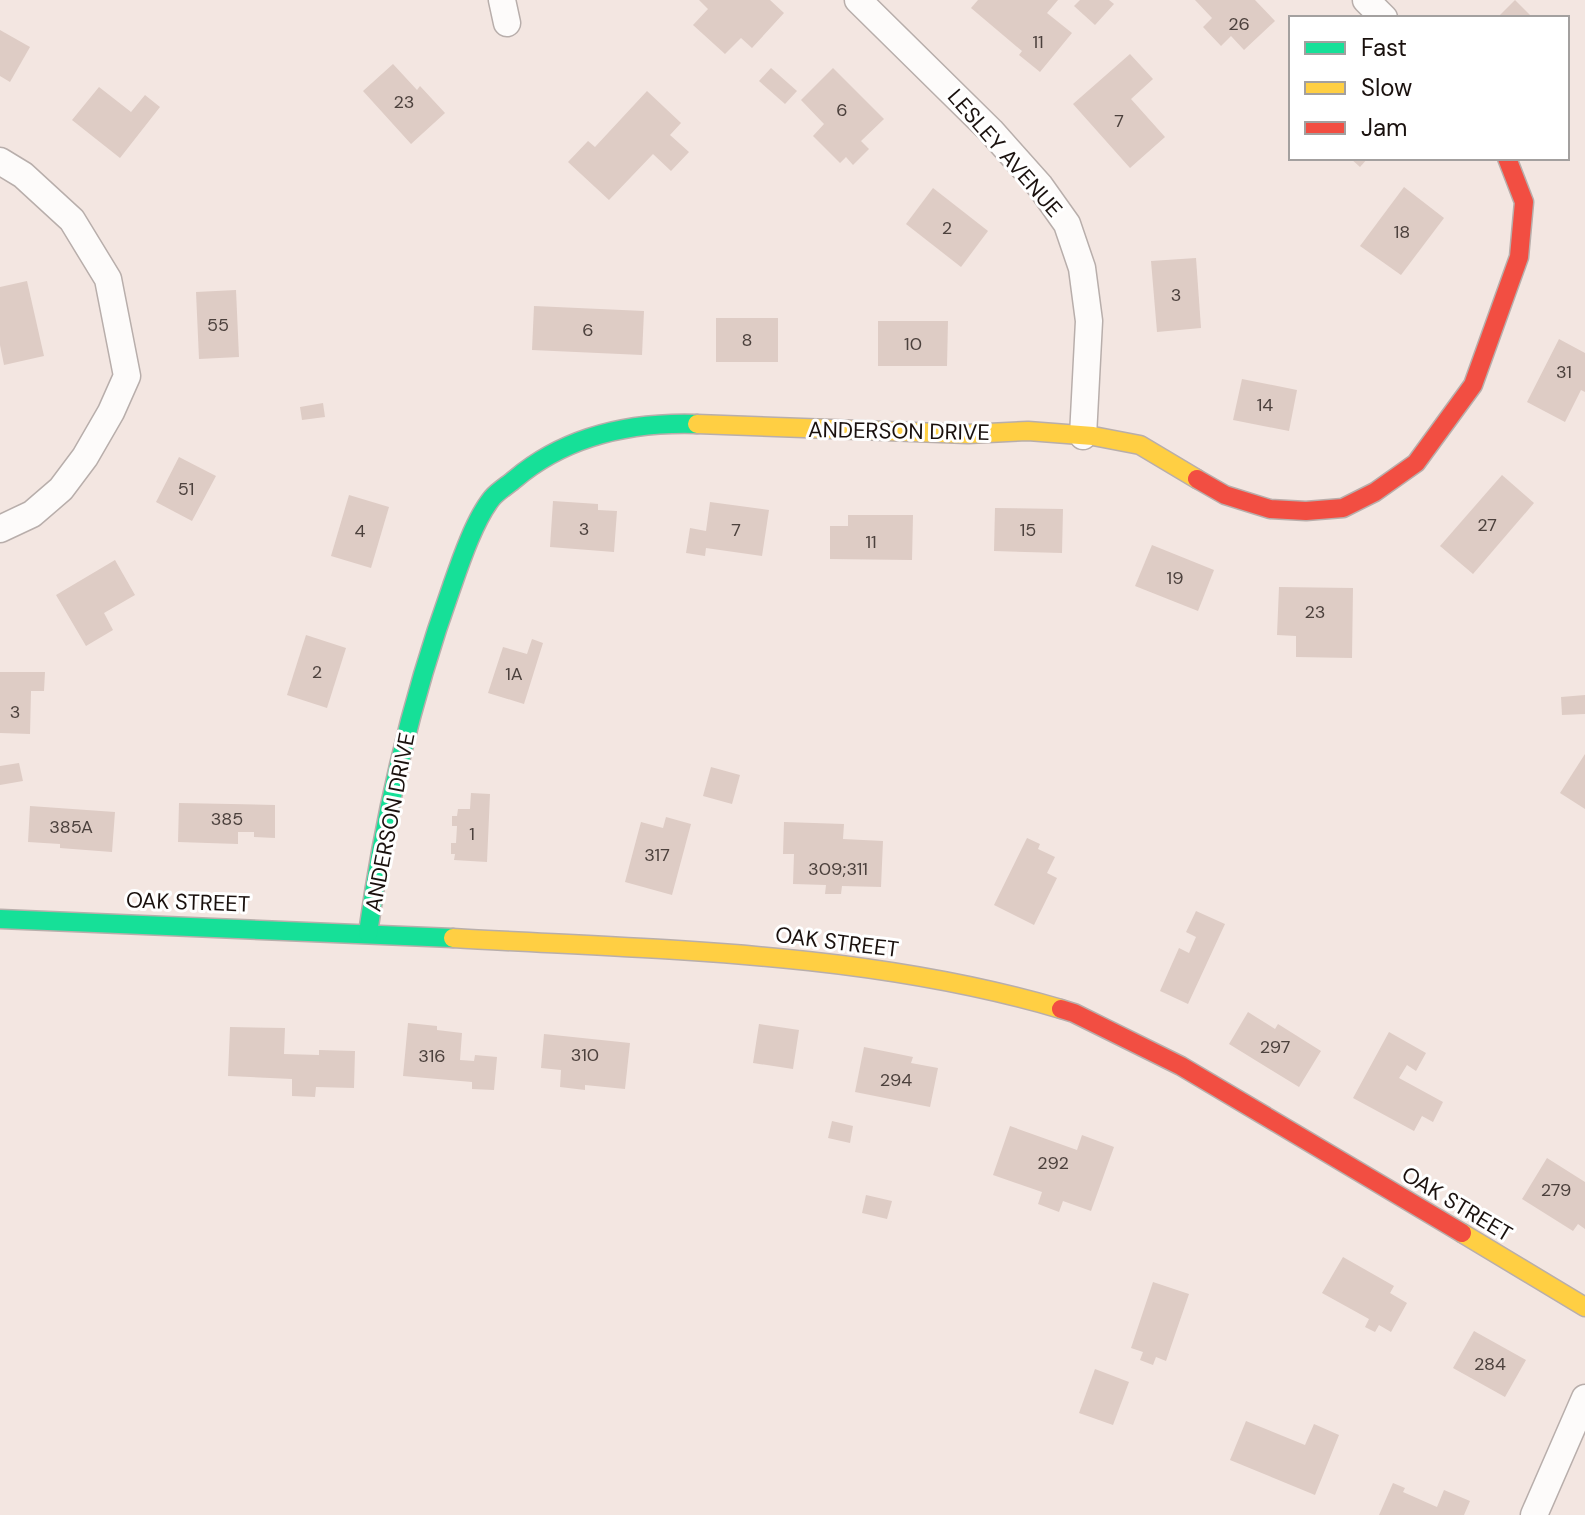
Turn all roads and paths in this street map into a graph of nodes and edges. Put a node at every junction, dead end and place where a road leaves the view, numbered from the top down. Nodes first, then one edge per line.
1 (858, 0) edge
2 (1366, 0) edge
3 (1382, 16) edge
4 (1508, 160) edge
5 (0, 161) edge
6 (1083, 436) junction
7 (0, 529) edge
8 (0, 919) edge
9 (368, 933) junction
10 (1585, 1307) edge
11 (1585, 1398) edge
12 (1534, 1515) edge

1 - 6 street, LESLEY AVENUE
2 - 3 street
4 - 6 street, ANDERSON DRIVE
5 - 7 street
6 - 9 street, ANDERSON DRIVE
8 - 9 street, OAK STREET
9 - 10 street, OAK STREET
11 - 12 street

